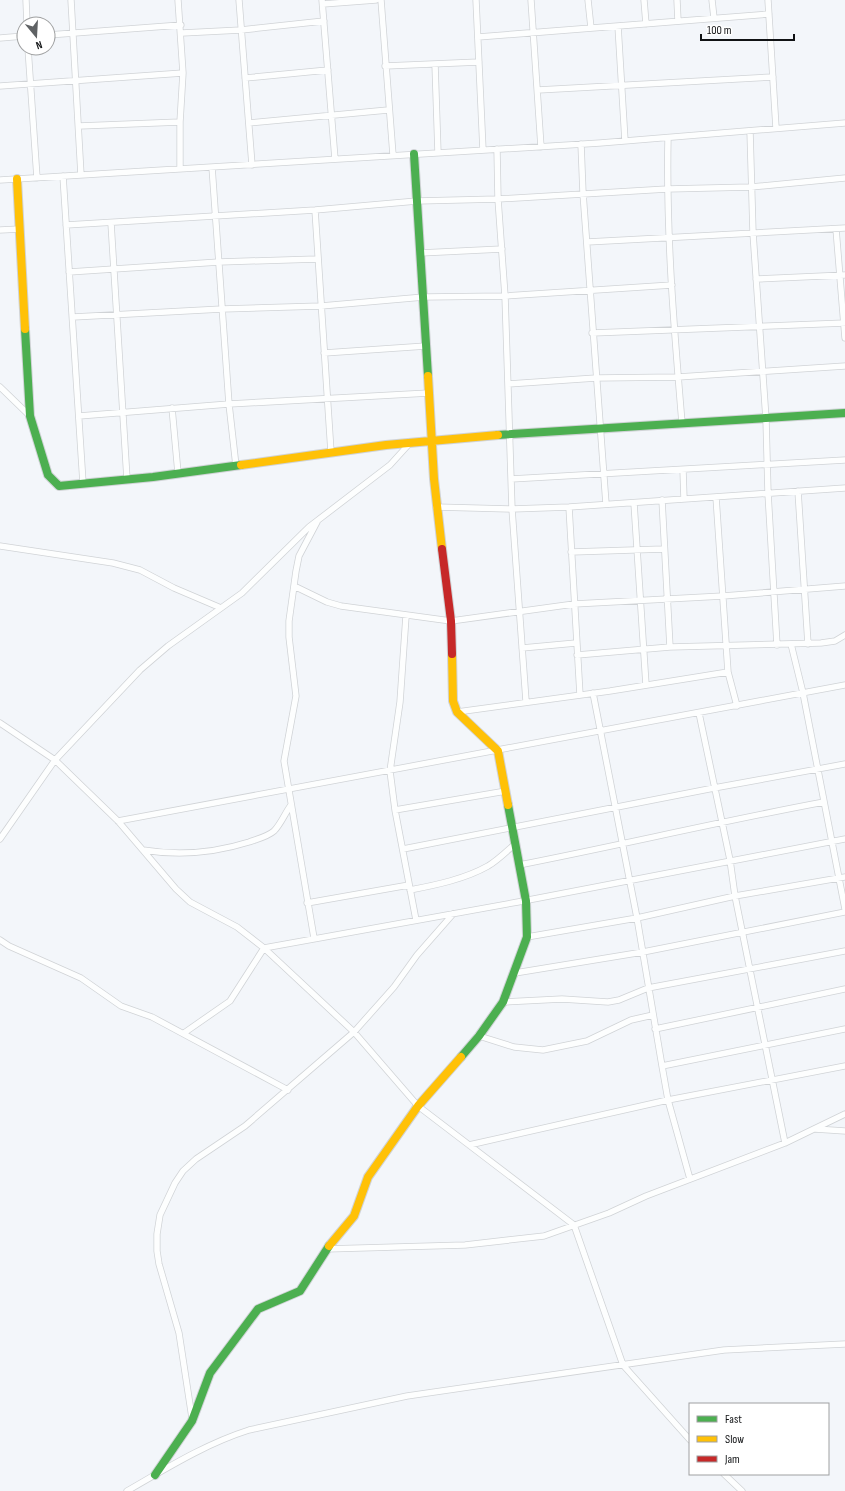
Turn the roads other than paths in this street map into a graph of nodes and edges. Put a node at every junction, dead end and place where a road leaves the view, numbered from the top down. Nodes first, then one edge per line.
1 (26, 0) edge
2 (71, 0) edge
3 (178, 0) edge
4 (239, 0) edge
5 (376, 0) edge
6 (381, 0) edge
7 (476, 0) edge
8 (531, 0) edge
9 (588, 0) edge
10 (644, 0) edge
11 (676, 0) edge
12 (712, 0) edge
13 (768, 0) edge
14 (323, 2) edge
15 (769, 14) junction
16 (27, 16) edge
17 (714, 18) junction
18 (324, 21) junction
19 (678, 21) junction
20 (646, 24) junction
21 (181, 25) junction
22 (618, 26) junction
23 (591, 28) junction
24 (241, 30) junction
25 (74, 33) junction
26 (182, 33) junction
27 (534, 33) junction
28 (56, 34) edge
29 (16, 37) edge
30 (478, 37) junction
31 (0, 38) edge
32 (28, 56) edge
33 (479, 62) junction
34 (435, 64) junction
35 (385, 66) junction
36 (328, 70) junction
37 (183, 73) junction
38 (773, 77) junction
39 (245, 78) junction
40 (76, 81) junction
41 (30, 84) junction
42 (622, 85) junction
43 (0, 86) edge
44 (538, 90) junction
45 (388, 110) junction
46 (331, 115) junction
47 (180, 122) junction
48 (249, 122) junction
49 (845, 123) edge
50 (79, 126) junction
51 (776, 128) junction
52 (750, 131) junction
53 (668, 138) junction
54 (626, 141) junction
55 (581, 144) junction
56 (541, 147) junction
57 (484, 150) junction
58 (497, 150) junction
59 (438, 153) junction
60 (414, 154) junction
61 (393, 155) junction
62 (335, 159) junction
63 (252, 165) junction
64 (212, 167) junction
65 (180, 168) junction
66 (81, 175) junction
67 (63, 176) junction
68 (37, 178) junction
69 (845, 178) edge
70 (17, 179) junction
71 (0, 180) edge
72 (751, 187) junction
73 (667, 189) junction
74 (582, 193) junction
75 (498, 199) junction
76 (417, 201) junction
77 (315, 210) junction
78 (216, 217) junction
79 (111, 223) junction
80 (66, 225) junction
81 (845, 228) edge
82 (20, 229) junction
83 (836, 229) junction
84 (0, 230) edge
85 (753, 233) junction
86 (669, 237) junction
87 (587, 242) junction
88 (502, 249) junction
89 (420, 252) junction
90 (317, 260) junction
91 (219, 262) junction
92 (114, 269) junction
93 (69, 272) junction
94 (842, 275) edge
95 (756, 279) junction
96 (672, 285) junction
97 (590, 290) junction
98 (505, 296) junction
99 (424, 297) junction
100 (321, 306) junction
101 (222, 309) junction
102 (117, 314) junction
103 (73, 318) junction
104 (844, 323) edge
105 (760, 326) junction
106 (675, 330) junction
107 (592, 333) junction
108 (845, 338) edge
109 (426, 346) junction
110 (324, 353) junction
111 (845, 366) edge
112 (763, 372) junction
113 (678, 377) junction
114 (596, 378) junction
115 (508, 384) junction
116 (0, 387) edge
117 (429, 394) junction
118 (328, 399) junction
119 (229, 404) junction
120 (172, 408) junction
121 (122, 412) junction
122 (845, 413) edge
123 (30, 416) junction
124 (79, 416) junction
125 (766, 419) junction
126 (682, 423) junction
127 (600, 429) junction
128 (510, 434) junction
129 (432, 441) junction
130 (410, 443) junction
131 (331, 452) junction
132 (845, 460) edge
133 (768, 465) junction
134 (236, 466) junction
135 (683, 470) junction
136 (178, 473) junction
137 (604, 475) junction
138 (127, 479) junction
139 (511, 479) junction
140 (83, 483) junction
141 (845, 488) edge
142 (798, 491) junction
143 (768, 493) junction
144 (716, 496) junction
145 (684, 499) junction
146 (662, 500) junction
147 (634, 503) junction
148 (606, 504) junction
149 (436, 507) junction
150 (569, 507) junction
151 (512, 509) junction
152 (318, 520) junction
153 (0, 546) edge
154 (664, 549) junction
155 (636, 550) junction
156 (571, 552) junction
157 (294, 586) junction
158 (845, 586) edge
159 (804, 589) junction
160 (774, 592) junction
161 (723, 596) junction
162 (667, 599) junction
163 (639, 600) junction
164 (574, 604) junction
165 (221, 608) junction
166 (519, 612) junction
167 (406, 616) junction
168 (451, 621) junction
169 (845, 635) edge
170 (576, 643) junction
171 (791, 644) junction
172 (808, 644) junction
173 (726, 645) junction
174 (777, 645) junction
175 (670, 647) junction
176 (522, 648) junction
177 (643, 649) junction
178 (577, 655) junction
179 (728, 672) junction
180 (646, 685) junction
181 (845, 685) edge
182 (594, 693) junction
183 (803, 693) junction
184 (580, 695) junction
185 (526, 701) junction
186 (737, 706) junction
187 (457, 712) junction
188 (699, 713) junction
189 (0, 723) edge
190 (601, 731) junction
191 (498, 751) junction
192 (55, 760) junction
193 (845, 764) edge
194 (817, 770) junction
195 (390, 771) junction
196 (714, 788) junction
197 (288, 790) junction
198 (506, 791) junction
199 (824, 802) junction
200 (291, 805) junction
201 (616, 808) junction
202 (395, 810) junction
203 (118, 821) junction
204 (721, 821) junction
205 (512, 828) junction
206 (0, 838) edge
207 (845, 839) edge
208 (832, 842) junction
209 (515, 844) junction
210 (623, 844) junction
211 (143, 850) junction
212 (403, 850) junction
213 (730, 860) junction
214 (519, 865) junction
215 (845, 877) edge
216 (839, 878) junction
217 (630, 880) junction
218 (410, 887) junction
219 (735, 896) junction
220 (526, 901) junction
221 (307, 903) junction
222 (845, 911) edge
223 (453, 914) junction
224 (637, 918) junction
225 (416, 920) junction
226 (742, 933) junction
227 (314, 938) junction
228 (527, 938) junction
229 (0, 940) edge
230 (264, 948) junction
231 (845, 951) edge
232 (643, 952) junction
233 (749, 970) junction
234 (515, 973) junction
235 (648, 988) junction
236 (845, 989) edge
237 (503, 1002) junction
238 (757, 1008) junction
239 (653, 1015) junction
240 (655, 1029) junction
241 (845, 1029) edge
242 (354, 1032) junction
243 (184, 1033) junction
244 (479, 1036) junction
245 (764, 1044) junction
246 (662, 1066) junction
247 (845, 1066) edge
248 (772, 1080) junction
249 (288, 1090) junction
250 (668, 1100) junction
251 (418, 1106) junction
252 (845, 1114) edge
253 (813, 1129) junction
254 (845, 1131) edge
255 (785, 1143) junction
256 (469, 1145) junction
257 (690, 1179) junction
258 (574, 1226) junction
259 (326, 1249) junction
260 (845, 1344) edge
261 (623, 1365) junction
262 (192, 1421) junction
263 (689, 1439) edge
264 (155, 1475) junction
265 (725, 1475) edge
266 (127, 1491) edge
267 (742, 1491) edge

1 - 16 street
2 - 25 street
3 - 21 street
4 - 24 street
5 - 14 street
6 - 35 street
7 - 30 street
8 - 27 street
9 - 23 street
10 - 20 street
11 - 19 street
12 - 17 street
13 - 15 street
14 - 18 street
15 - 17 street
15 - 38 street
17 - 19 street
18 - 24 street
18 - 36 street
19 - 20 street
20 - 22 street
21 - 25 street
21 - 26 street
22 - 23 street
22 - 42 street
23 - 27 street
24 - 26 street
24 - 39 street
25 - 28 street
25 - 40 street
26 - 37 street
27 - 30 street
27 - 44 street
29 - 31 street
30 - 33 street
32 - 41 street
33 - 34 street
33 - 57 street
34 - 35 street
34 - 59 street
35 - 45 street
36 - 39 street
36 - 46 street
37 - 40 street
37 - 47 street
38 - 42 street
38 - 51 street
39 - 48 street
40 - 41 street
40 - 50 street
41 - 43 street
41 - 68 street
42 - 44 street
42 - 54 street
44 - 56 street
45 - 46 street
45 - 61 street
46 - 48 street
46 - 62 street
47 - 50 street
47 - 65 street
48 - 63 street
49 - 51 street
50 - 66 street
51 - 52 street
52 - 53 street
52 - 72 street
53 - 54 street
53 - 73 street
54 - 55 street
55 - 56 street
55 - 74 street
56 - 58 street
57 - 58 street
57 - 59 street
58 - 75 street
59 - 60 street
60 - 61 street
60 - 76 street
61 - 62 street
62 - 63 street
63 - 64 street
64 - 65 street
64 - 78 street
65 - 66 street
66 - 67 street
67 - 68 street
67 - 80 street
68 - 70 street
69 - 72 street
70 - 71 street
70 - 82 street
72 - 73 street
72 - 85 street
73 - 74 street
73 - 86 street
74 - 75 street
74 - 87 street
75 - 76 street
75 - 88 street
76 - 77 street
76 - 89 street
77 - 78 street
77 - 90 street
78 - 79 street
78 - 91 street
79 - 80 street
79 - 92 street
80 - 93 street
81 - 83 street
82 - 84 street
82 - 123 street
83 - 85 street
83 - 94 street
85 - 86 street
85 - 95 street
86 - 87 street
86 - 96 street
87 - 97 street
88 - 89 street
88 - 98 street
89 - 99 street
90 - 91 street
90 - 100 street
91 - 92 street
91 - 101 street
92 - 93 street
92 - 102 street
93 - 103 street
94 - 95 street
94 - 104 street
95 - 105 street
96 - 97 street
96 - 106 street
97 - 98 street
97 - 107 street
98 - 99 street
98 - 115 street
99 - 100 street
99 - 109 street
100 - 101 street
100 - 110 street
101 - 102 street
101 - 119 street
102 - 103 street
102 - 121 street
103 - 124 street
104 - 105 street
104 - 108 street
105 - 106 street
105 - 112 street
106 - 107 street
106 - 113 street
107 - 114 street
109 - 110 street
109 - 117 street
110 - 118 street
111 - 112 street
112 - 113 street
112 - 125 street
113 - 114 street
113 - 126 street
114 - 115 street
114 - 127 street
115 - 128 street
116 - 123 street
117 - 118 street
117 - 129 street
118 - 119 street
118 - 131 street
119 - 120 street
119 - 134 street
120 - 121 street
120 - 136 street
121 - 124 street
121 - 138 street
122 - 125 street
123 - 140 street
124 - 140 street
125 - 126 street
125 - 133 street
126 - 127 street
127 - 128 street
127 - 137 street
128 - 129 street
128 - 139 street
129 - 130 street
129 - 149 street
130 - 131 street
130 - 152 street
131 - 134 street
132 - 133 street
133 - 135 street
133 - 143 street
134 - 136 street
135 - 137 street
135 - 145 street
136 - 138 street
137 - 139 street
137 - 148 street
138 - 140 street
139 - 151 street
141 - 142 street
142 - 143 street
142 - 159 street
143 - 144 street
143 - 160 street
144 - 145 street
144 - 161 street
145 - 146 street
146 - 147 street
146 - 154 street
147 - 148 street
147 - 155 street
148 - 150 street
149 - 151 street
149 - 168 street
150 - 151 street
150 - 156 street
151 - 166 street
152 - 157 street
152 - 165 street
153 - 165 street
154 - 155 street
154 - 162 street
155 - 156 street
155 - 163 street
156 - 164 street
157 - 167 street
157 - 197 street
158 - 159 street
159 - 160 street
159 - 172 street
160 - 161 street
160 - 174 street
161 - 162 street
161 - 173 street
162 - 163 street
162 - 175 street
163 - 164 street
163 - 177 street
164 - 166 street
164 - 170 street
165 - 192 street
166 - 168 street
166 - 176 street
167 - 168 street
167 - 195 street
168 - 187 street
169 - 172 street
170 - 176 street
170 - 178 street
171 - 172 street
171 - 174 street
171 - 183 street
173 - 174 street
173 - 175 street
173 - 179 street
175 - 177 street
176 - 185 street
177 - 178 street
177 - 180 street
178 - 184 street
179 - 180 street
179 - 186 street
180 - 182 street
181 - 183 street
182 - 184 street
182 - 190 street
183 - 186 street
183 - 194 street
184 - 185 street
185 - 187 street
186 - 188 street
187 - 191 street
188 - 190 street
188 - 196 street
189 - 192 street
190 - 191 street
190 - 201 street
191 - 195 street
191 - 198 street
192 - 203 street
192 - 206 street
193 - 194 street
194 - 196 street
194 - 199 street
195 - 197 street
195 - 202 street
196 - 201 street
196 - 204 street
197 - 200 street
197 - 203 street
198 - 202 street
198 - 205 street
199 - 204 street
199 - 208 street
200 - 211 street
200 - 221 street
201 - 205 street
201 - 210 street
202 - 212 street
203 - 211 street
204 - 210 street
204 - 213 street
205 - 209 street
205 - 212 street
207 - 208 street
208 - 213 street
208 - 216 street
209 - 214 street
209 - 218 street
210 - 214 street
210 - 217 street
211 - 230 street
212 - 218 street
213 - 217 street
213 - 219 street
214 - 220 street
215 - 216 street
216 - 219 street
216 - 222 street
217 - 220 street
217 - 224 street
218 - 221 street
218 - 225 street
219 - 224 street
219 - 226 street
220 - 223 street
220 - 228 street
221 - 227 street
222 - 226 street
223 - 225 street
223 - 242 street
224 - 228 street
224 - 232 street
225 - 227 street
226 - 232 street
226 - 233 street
227 - 230 street
228 - 234 street
229 - 243 street
230 - 242 street
230 - 243 street
231 - 233 street
232 - 234 street
232 - 235 street
233 - 235 street
233 - 238 street
234 - 237 street
235 - 237 street
235 - 239 street
236 - 238 street
237 - 244 street
238 - 240 street
238 - 245 street
239 - 240 street
239 - 244 street
240 - 246 street
241 - 245 street
242 - 249 street
242 - 251 street
243 - 249 street
244 - 251 street
245 - 246 street
245 - 248 street
246 - 250 street
247 - 248 street
248 - 250 street
248 - 255 street
249 - 262 street
250 - 256 street
250 - 257 street
251 - 256 street
251 - 259 street
252 - 253 street
253 - 254 street
253 - 255 street
255 - 257 street
256 - 258 street
257 - 258 street
258 - 259 street
258 - 261 street
259 - 262 street
260 - 261 street
261 - 263 street
261 - 264 street
262 - 264 street
264 - 266 street
265 - 267 street

